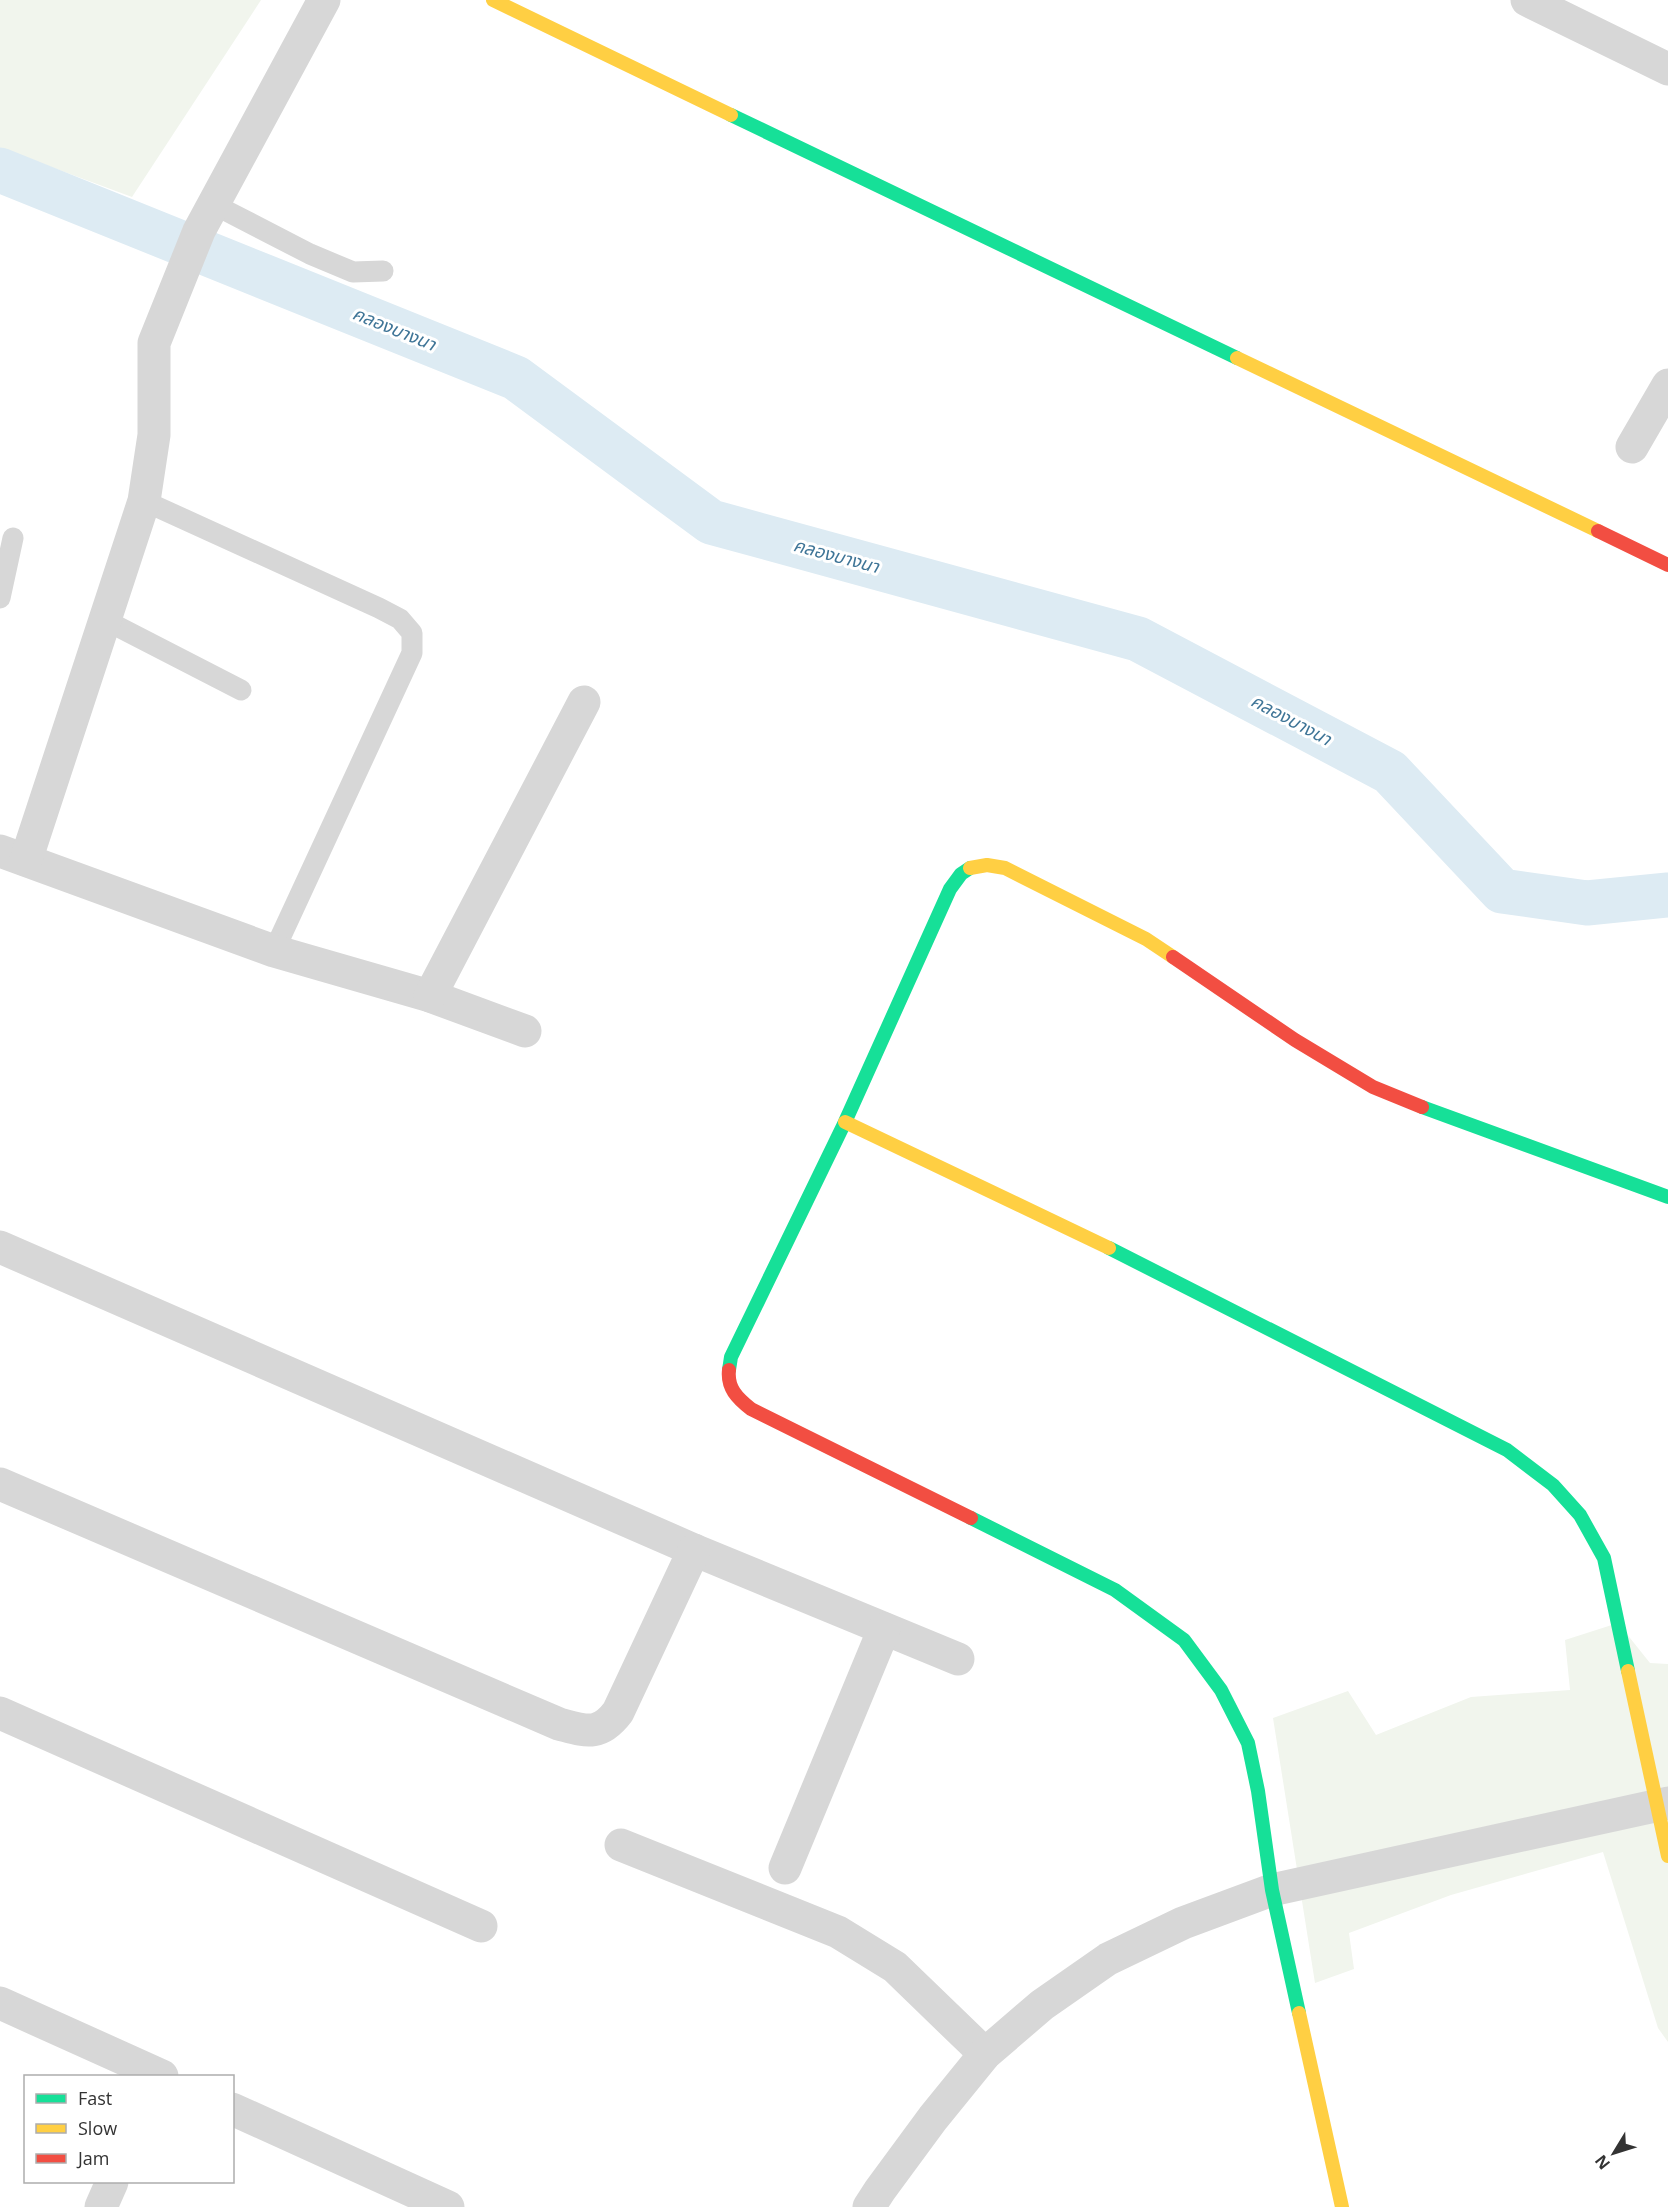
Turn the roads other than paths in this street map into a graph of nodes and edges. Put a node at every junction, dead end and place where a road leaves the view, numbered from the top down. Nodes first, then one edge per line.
1 (324, 0) edge
2 (493, 0) edge
3 (1527, 0) edge
4 (1668, 69) edge
5 (206, 217) junction
6 (383, 271) dead end
7 (1668, 384) edge
8 (1632, 447) dead end
9 (144, 501) junction
10 (13, 538) dead end
11 (1668, 565) edge
12 (0, 598) edge
13 (105, 620) junction
14 (241, 690) dead end
15 (584, 702) dead end
16 (13, 856) edge
17 (274, 951) junction
18 (430, 996) junction
19 (525, 1030) dead end
20 (845, 1122) junction
21 (1668, 1197) edge
22 (0, 1247) edge
23 (0, 1484) edge
24 (694, 1551) junction
25 (884, 1629) junction
26 (958, 1659) dead end
27 (0, 1713) edge
28 (1663, 1803) edge
29 (621, 1845) dead end
30 (1668, 1856) edge
31 (785, 1868) dead end
32 (1272, 1890) junction
33 (481, 1926) dead end
34 (0, 2003) edge
35 (985, 2054) junction
36 (157, 2075) edge
37 (234, 2110) edge
38 (111, 2183) edge
39 (101, 2207) edge
40 (448, 2207) edge
41 (869, 2207) edge
42 (1342, 2207) edge

1 - 5 street
2 - 11 street
3 - 4 street
5 - 6 lane
5 - 9 street
7 - 8 street
9 - 13 street
9 - 17 lane
10 - 12 lane
13 - 14 lane
13 - 16 street
15 - 18 street
16 - 17 street
17 - 18 street
18 - 19 street
20 - 21 street
20 - 28 street
20 - 32 street
22 - 24 street
23 - 24 street
24 - 25 street
25 - 26 street
25 - 31 street
27 - 33 street
28 - 30 street
28 - 32 street
29 - 35 street
32 - 35 street
32 - 42 street
34 - 36 street
35 - 41 street
37 - 40 street
38 - 39 street

